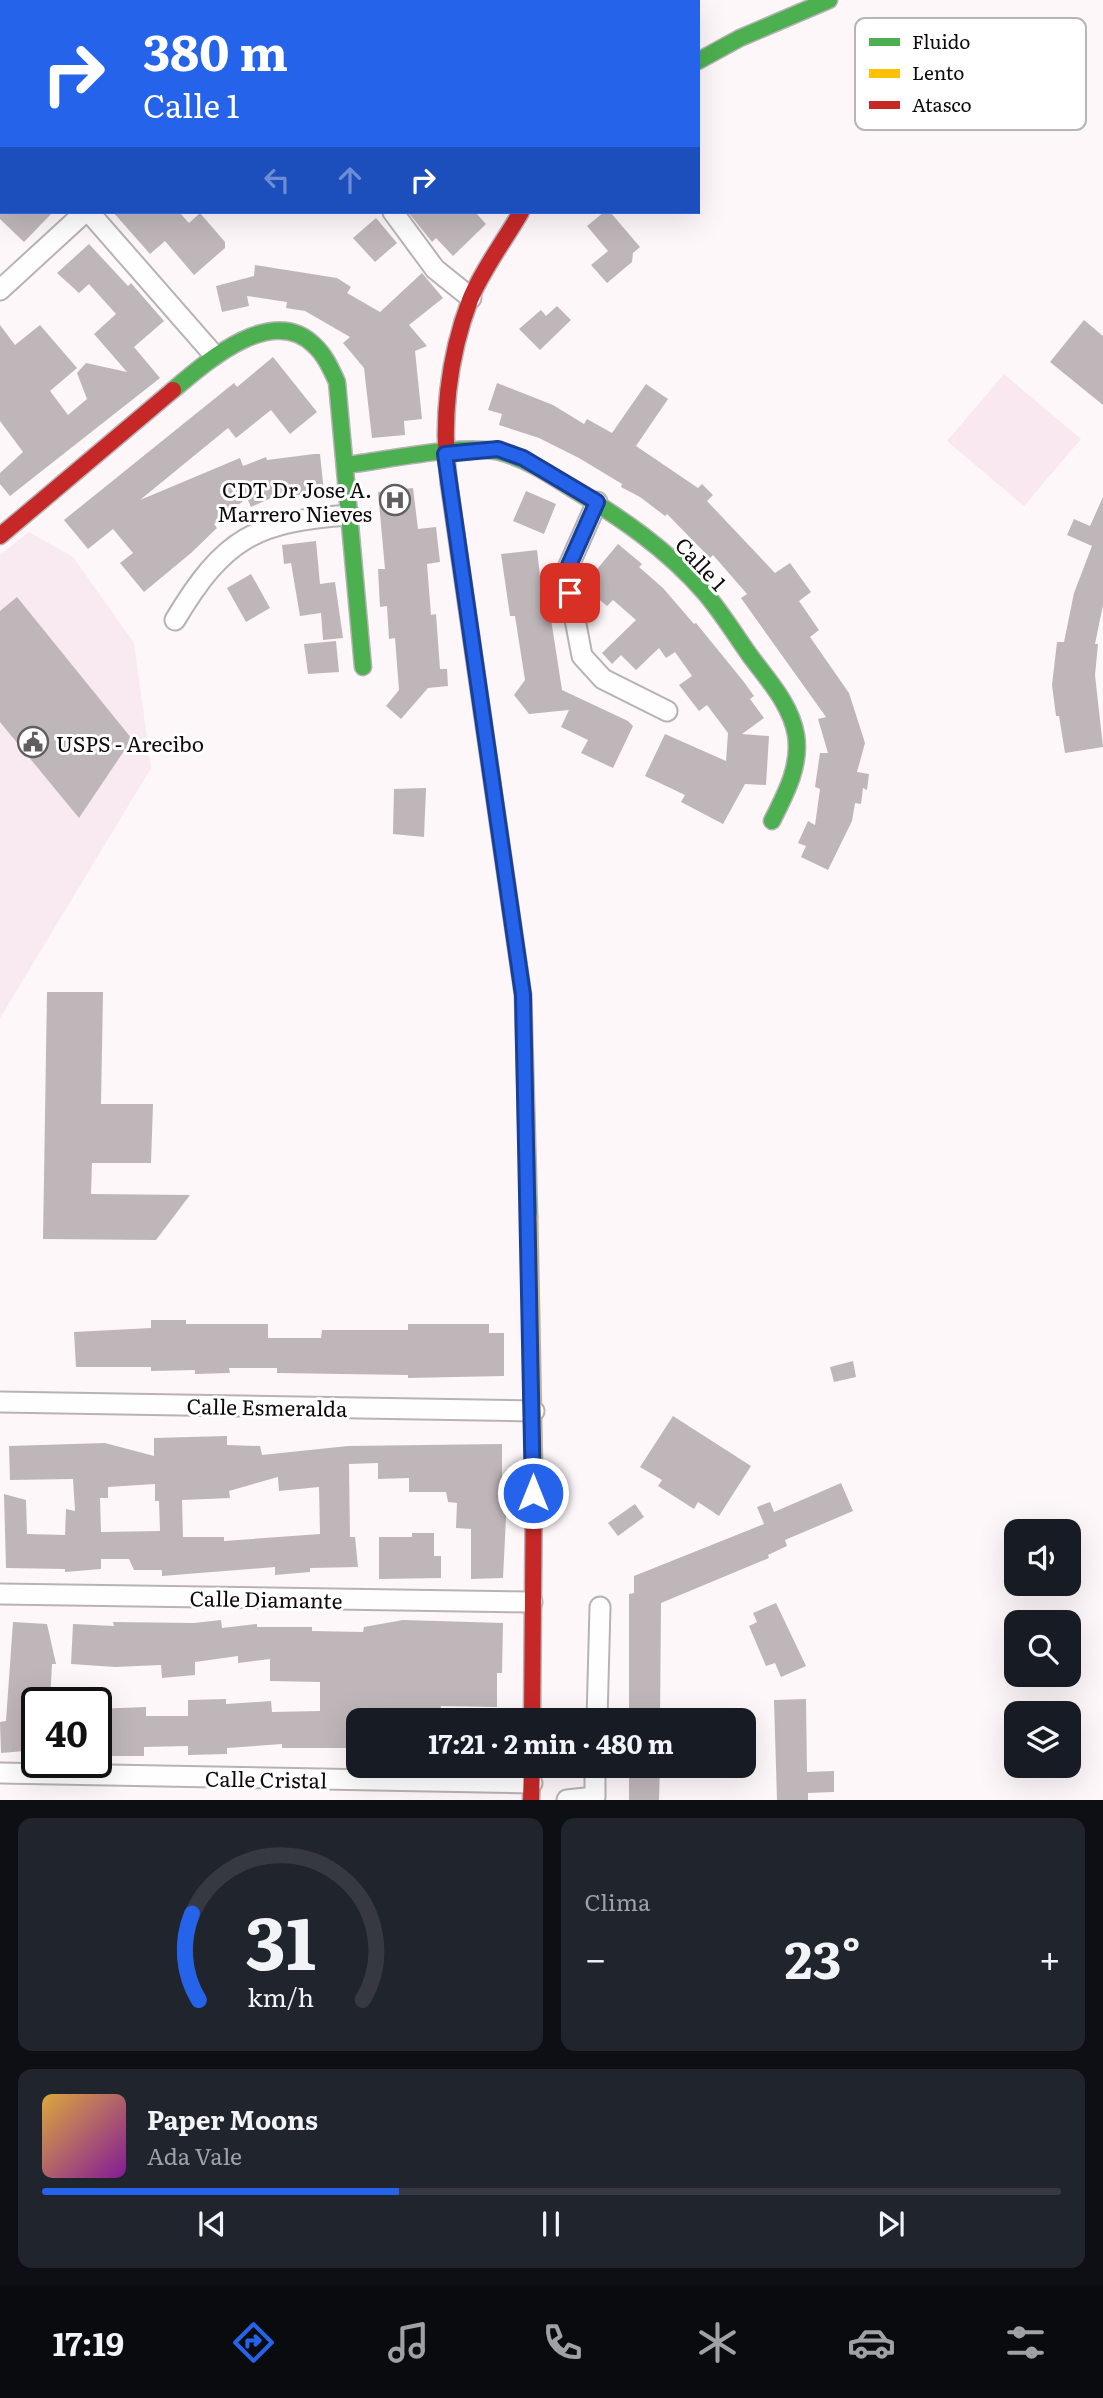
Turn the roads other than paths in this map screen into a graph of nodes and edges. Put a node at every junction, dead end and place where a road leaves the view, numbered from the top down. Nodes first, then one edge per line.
1 (829, 0) edge
2 (700, 60) edge
3 (85, 214) edge
4 (89, 214) edge
5 (395, 214) edge
6 (520, 214) edge
7 (0, 290) edge
8 (471, 298) junction
9 (214, 355) junction
10 (445, 454) junction
11 (347, 465) junction
12 (597, 502) junction
13 (350, 515) junction
14 (0, 536) edge
15 (175, 620) dead end
16 (363, 667) dead end
17 (667, 711) dead end
18 (772, 821) dead end
19 (0, 1402) edge
20 (534, 1411) junction
21 (0, 1594) edge
22 (532, 1602) junction
23 (600, 1607) dead end
24 (532, 1708) edge
25 (597, 1708) edge
26 (0, 1773) edge
27 (595, 1778) edge
28 (532, 1783) edge
29 (567, 1800) edge

1 - 2 street
3 - 7 street
4 - 9 street
5 - 8 street
6 - 8 street
8 - 10 street
9 - 11 street
9 - 14 street
10 - 11 street, Calle 1
10 - 12 street, Calle 1
10 - 20 street
11 - 13 street
12 - 17 street
12 - 18 street, Calle 1
13 - 15 street
13 - 16 street
19 - 20 street, Calle Esmeralda
20 - 22 street
21 - 22 street, Calle Diamante
22 - 24 street
23 - 25 street
26 - 28 street, Calle Cristal
27 - 29 street

